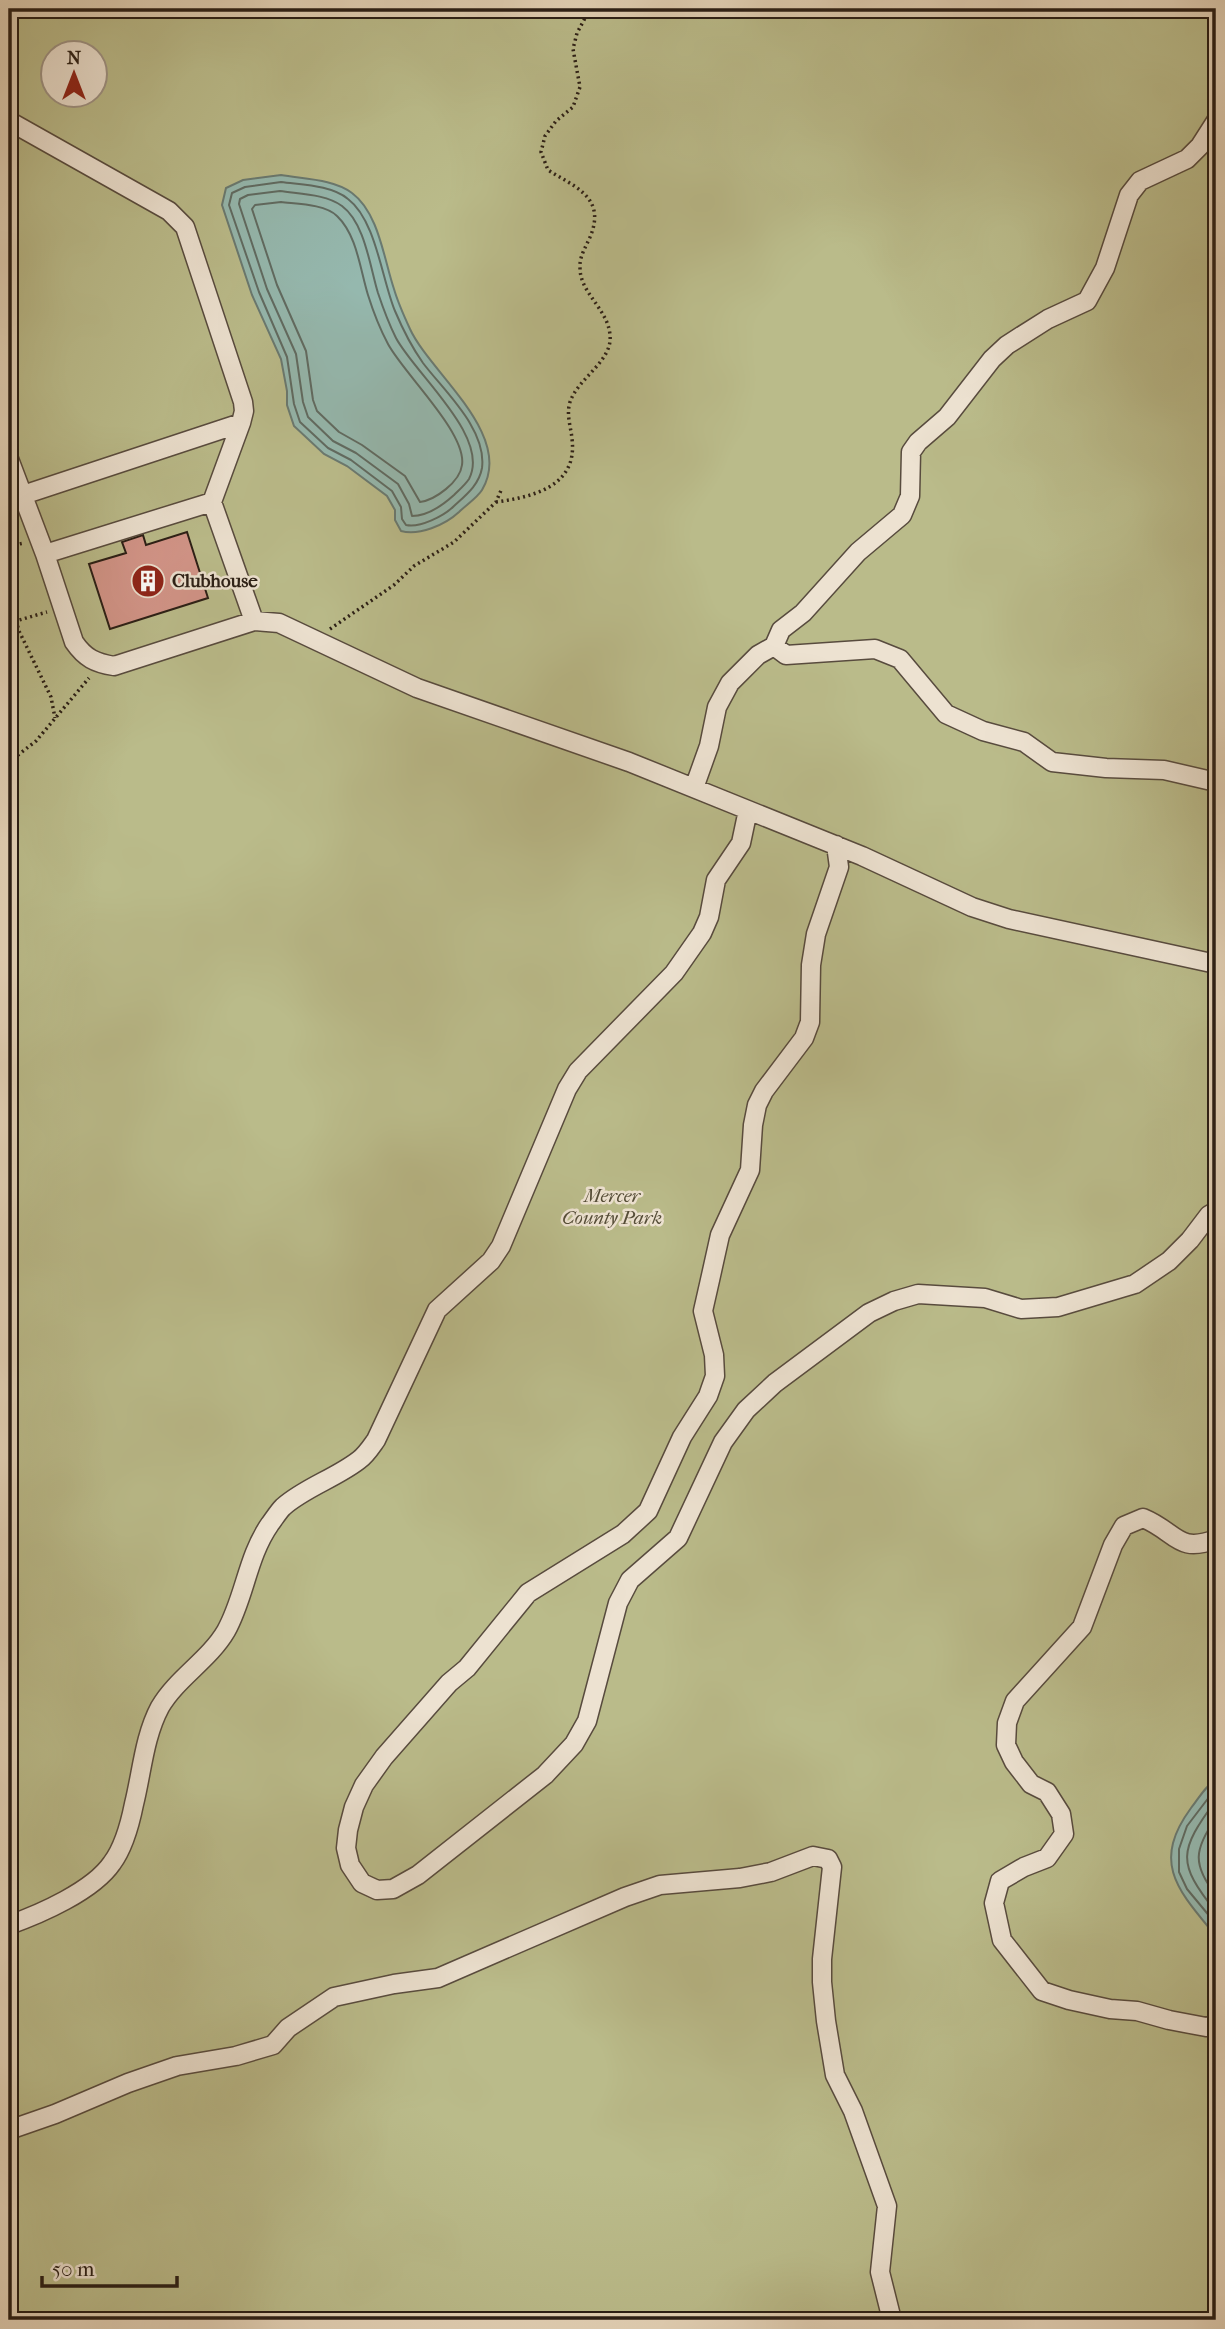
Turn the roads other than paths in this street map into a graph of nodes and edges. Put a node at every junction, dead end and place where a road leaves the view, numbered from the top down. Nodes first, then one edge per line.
1 (9, 121) edge
2 (1216, 121) edge
3 (241, 422) junction
4 (9, 459) edge
5 (23, 495) junction
6 (212, 502) junction
7 (45, 554) junction
8 (254, 621) junction
9 (774, 646) junction
10 (1216, 782) edge
11 (694, 788) junction
12 (748, 810) junction
13 (836, 845) junction
14 (1216, 964) edge
15 (1216, 1211) edge
16 (1216, 1539) edge
17 (9, 1925) edge
18 (1216, 2025) edge
19 (9, 2130) edge
20 (892, 2320) edge

1 - 3 lane
2 - 9 lane
3 - 5 lane
3 - 6 lane
4 - 5 lane
5 - 7 lane
6 - 7 lane
6 - 8 lane
7 - 8 lane
8 - 11 lane
9 - 10 lane
9 - 11 lane
11 - 12 lane
12 - 13 lane
12 - 17 lane
13 - 14 lane
13 - 15 lane
16 - 18 lane
19 - 20 lane

